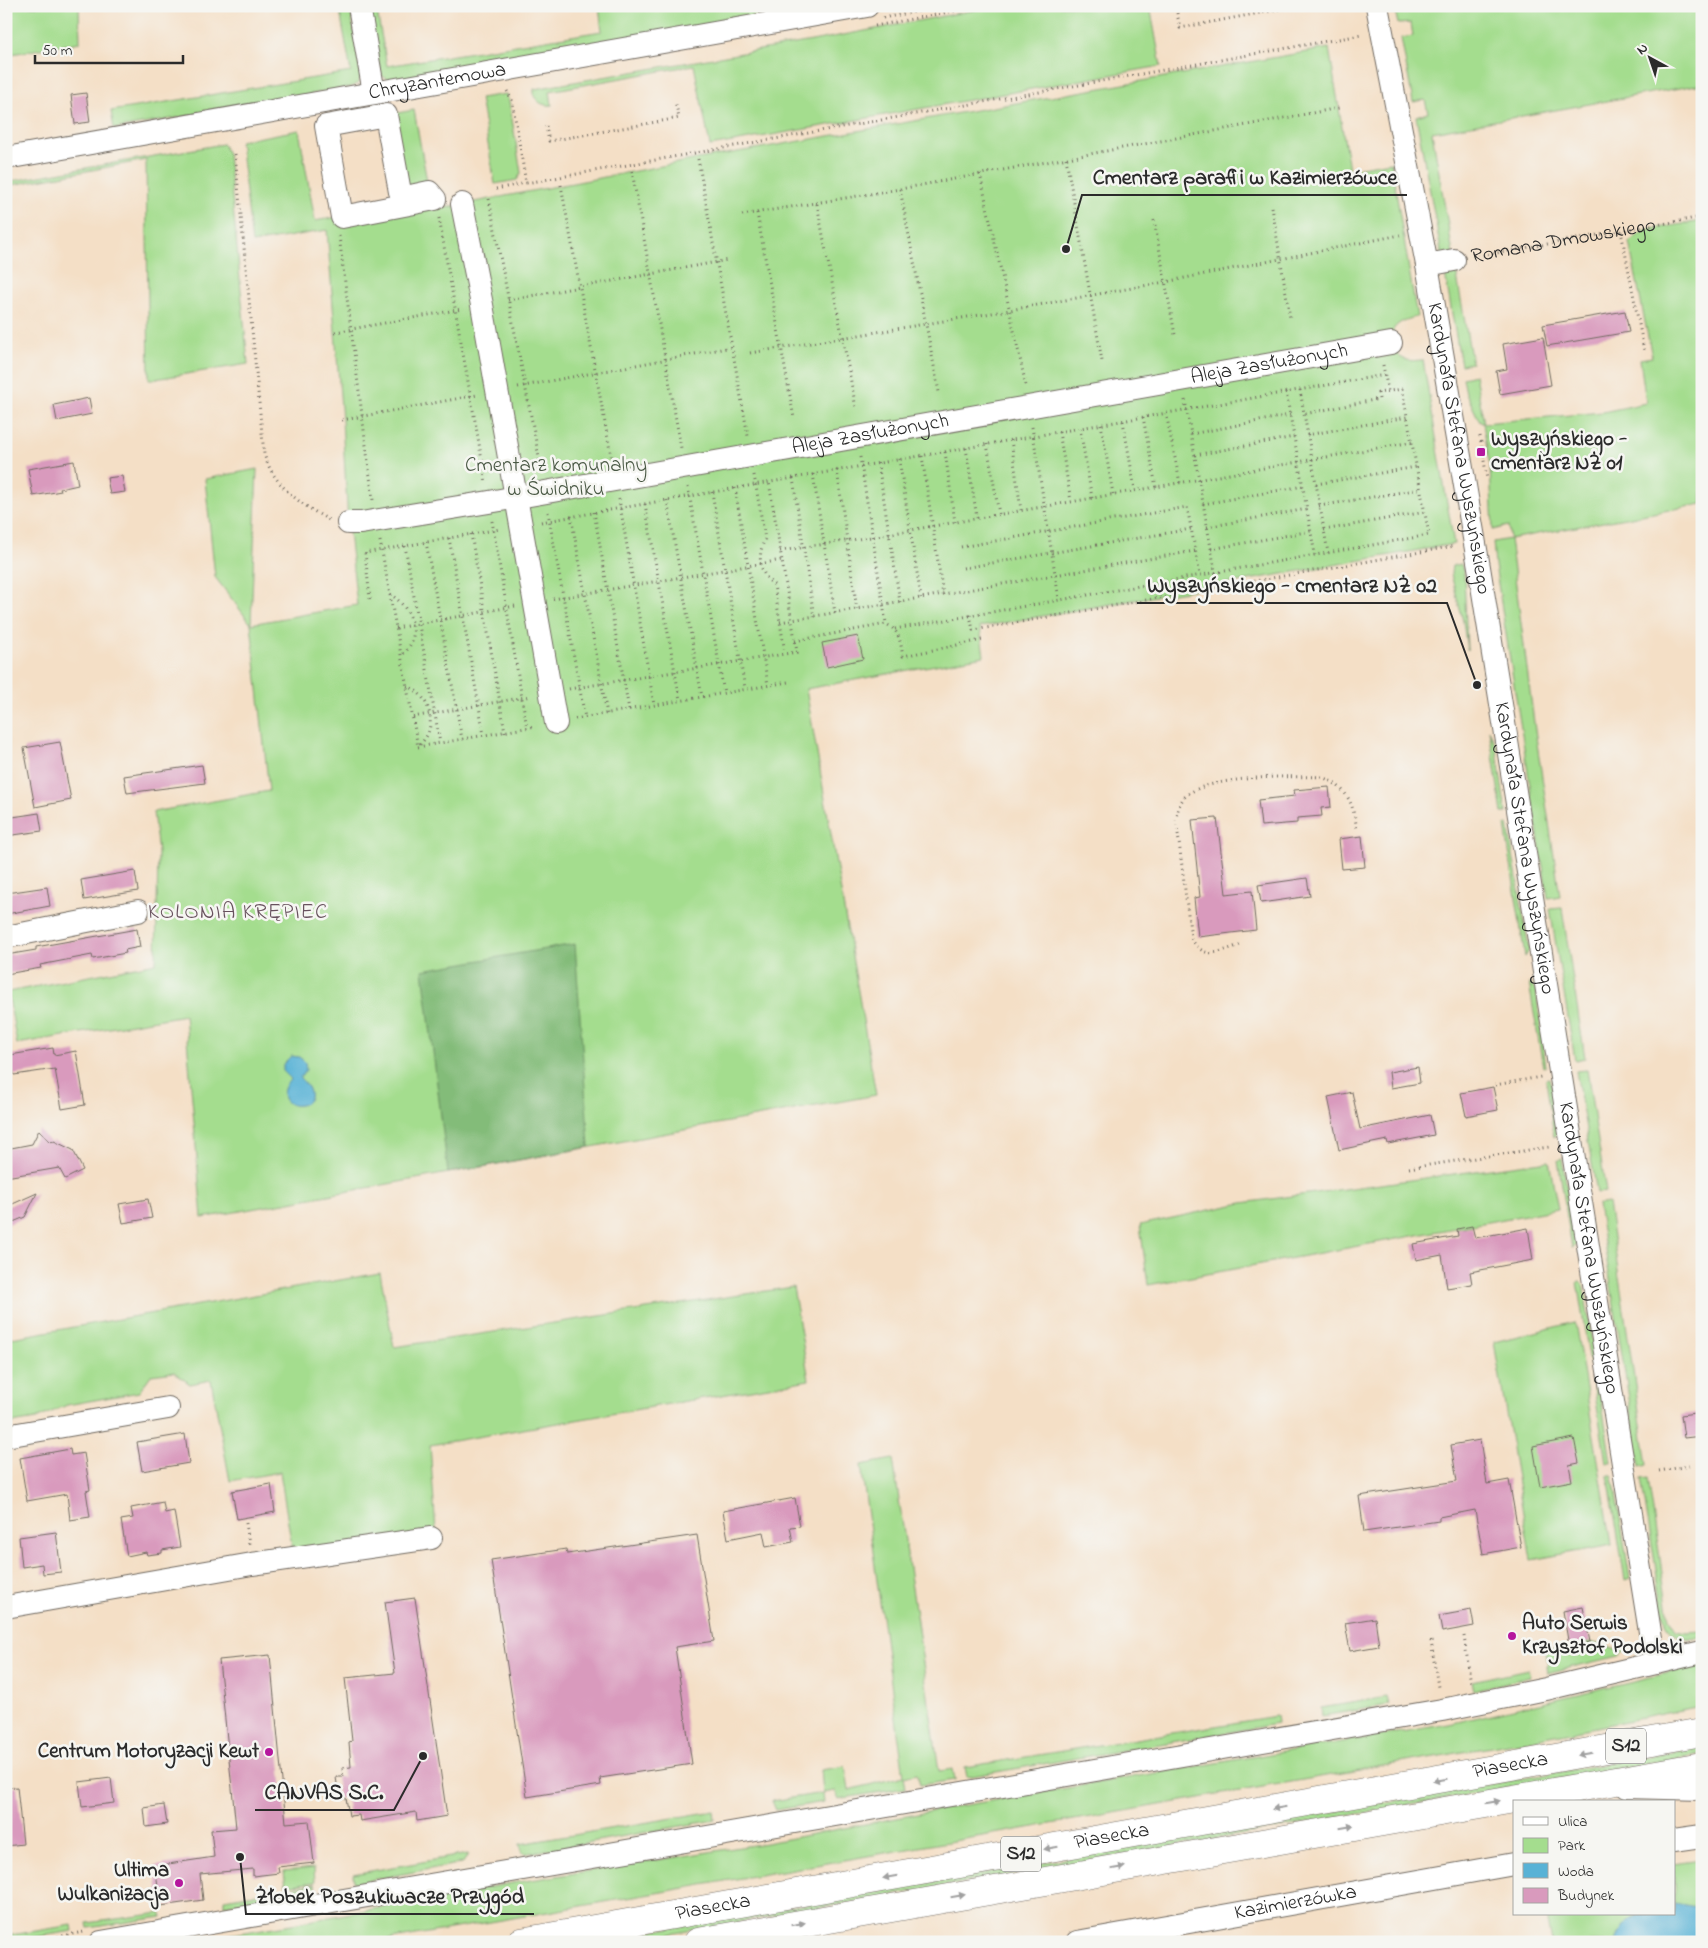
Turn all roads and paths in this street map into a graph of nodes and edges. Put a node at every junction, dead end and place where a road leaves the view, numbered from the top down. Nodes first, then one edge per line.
1 (358, 6) edge
2 (867, 6) edge
3 (1297, 6) edge
4 (1377, 6) edge
5 (827, 10) edge
6 (1177, 12) dead end
7 (1369, 34) dead end
8 (507, 91) dead end
9 (374, 93) junction
10 (675, 101) dead end
11 (1339, 108) dead end
12 (386, 115) joint
13 (546, 126) dead end
14 (235, 154) dead end
15 (6, 158) edge
16 (1066, 158) junction
17 (698, 159) dead end
18 (632, 172) dead end
19 (980, 174) junction
20 (526, 184) junction
21 (561, 185) dead end
22 (496, 189) dead end
23 (900, 189) junction
24 (489, 199) dead end
25 (462, 204) dead end
26 (817, 204) junction
27 (1272, 207) dead end
28 (437, 209) dead end
29 (757, 213) junction
30 (742, 215) dead end
31 (1702, 216) edge
32 (1154, 220) dead end
33 (338, 228) dead end
34 (1621, 231) junction
35 (1421, 232) junction
36 (1281, 259) junction
37 (728, 260) dead end
38 (1454, 260) joint
39 (717, 262) junction
40 (1427, 264) junction
41 (651, 274) junction
42 (1165, 282) junction
43 (580, 287) junction
44 (1090, 295) junction
45 (509, 300) junction
46 (482, 305) junction
47 (456, 310) junction
48 (1010, 310) junction
49 (1290, 318) dead end
50 (926, 323) junction
51 (351, 329) junction
52 (335, 332) dead end
53 (1175, 335) dead end
54 (842, 337) junction
55 (1386, 344) joint
56 (781, 347) junction
57 (732, 348) junction
58 (1644, 350) dead end
59 (750, 353) dead end
60 (666, 360) junction
61 (1102, 361) dead end
62 (596, 373) junction
63 (1385, 375) junction
64 (1182, 379) junction
65 (525, 386) junction
66 (1300, 390) junction
67 (498, 391) junction
68 (1388, 391) junction
69 (940, 392) dead end
70 (1286, 392) junction
71 (470, 396) junction
72 (1030, 406) junction
73 (856, 408) dead end
74 (1187, 410) junction
75 (1166, 413) junction
76 (1290, 414) junction
77 (1304, 414) junction
78 (362, 416) junction
79 (1143, 417) junction
80 (1407, 417) junction
81 (794, 418) dead end
82 (342, 420) dead end
83 (1123, 421) junction
84 (1101, 424) junction
85 (1080, 428) junction
86 (1059, 432) junction
87 (1191, 434) junction
88 (1307, 435) junction
89 (857, 436) junction
90 (1034, 436) junction
91 (1294, 437) junction
92 (1011, 440) junction
93 (1412, 442) junction
94 (987, 444) junction
95 (966, 448) junction
96 (945, 452) junction
97 (751, 455) junction
98 (1195, 455) junction
99 (922, 456) junction
100 (899, 460) junction
101 (1312, 460) junction
102 (1299, 462) junction
103 (878, 463) junction
104 (861, 466) junction
105 (684, 467) junction
106 (1416, 467) junction
107 (837, 470) junction
108 (813, 474) junction
109 (792, 478) junction
110 (615, 479) junction
111 (1199, 479) junction
112 (769, 482) junction
113 (1180, 483) junction
114 (755, 484) junction
115 (1316, 484) junction
116 (1303, 486) junction
117 (1156, 487) junction
118 (735, 488) junction
119 (1420, 489) junction
120 (1135, 490) junction
121 (545, 491) junction
122 (712, 492) junction
123 (1113, 494) junction
124 (516, 496) junction
125 (690, 496) junction
126 (1092, 498) junction
127 (667, 500) junction
128 (1071, 500) junction
129 (489, 502) junction
130 (645, 504) junction
131 (1203, 504) junction
132 (1044, 506) junction
133 (1320, 506) junction
134 (620, 508) junction
135 (1307, 509) junction
136 (1021, 510) junction
137 (594, 512) junction
138 (1425, 512) junction
139 (999, 514) junction
140 (571, 516) junction
141 (976, 518) junction
142 (376, 520) junction
143 (550, 520) junction
144 (955, 522) junction
145 (348, 523) joint
146 (521, 526) junction
147 (932, 526) junction
148 (1207, 527) junction
149 (1191, 529) junction
150 (494, 530) junction
151 (911, 530) junction
152 (1324, 530) junction
153 (1048, 531) junction
154 (1311, 531) junction
155 (471, 534) junction
156 (889, 534) junction
157 (872, 537) junction
158 (449, 538) junction
159 (846, 541) junction
160 (426, 542) junction
161 (824, 544) junction
162 (1460, 545) dead end
163 (405, 546) junction
164 (803, 547) junction
165 (960, 547) dead end
166 (1211, 549) junction
167 (382, 550) junction
168 (780, 551) junction
169 (1195, 551) junction
170 (1052, 553) junction
171 (1328, 553) junction
172 (1315, 555) junction
173 (782, 560) junction
174 (761, 563) junction
175 (748, 566) junction
176 (963, 568) dead end
177 (725, 569) junction
178 (703, 573) junction
179 (1215, 573) junction
180 (1200, 575) junction
181 (1055, 576) junction
182 (682, 577) junction
183 (659, 580) junction
184 (634, 584) junction
185 (1218, 588) junction
186 (608, 589) junction
187 (586, 593) junction
188 (390, 594) junction
189 (943, 595) junction
190 (563, 597) junction
191 (921, 598) junction
192 (370, 599) dead end
193 (1058, 599) junction
194 (534, 602) junction
195 (900, 602) junction
196 (883, 606) junction
197 (507, 608) junction
198 (857, 610) junction
199 (484, 612) junction
200 (835, 613) junction
201 (970, 615) junction
202 (462, 616) junction
203 (814, 617) junction
204 (440, 620) junction
205 (791, 620) junction
206 (780, 622) junction
207 (418, 623) junction
208 (413, 624) junction
209 (886, 624) junction
210 (396, 628) junction
211 (896, 628) junction
212 (982, 640) dead end
213 (795, 641) junction
214 (785, 653) junction
215 (401, 656) junction
216 (764, 657) junction
217 (741, 661) junction
218 (719, 664) junction
219 (697, 668) junction
220 (674, 672) junction
221 (649, 676) junction
222 (624, 680) junction
223 (788, 682) dead end
224 (602, 684) junction
225 (768, 685) junction
226 (407, 686) junction
227 (579, 688) junction
228 (745, 689) junction
229 (550, 692) junction
230 (724, 693) junction
231 (522, 697) junction
232 (702, 697) junction
233 (500, 701) junction
234 (680, 701) junction
235 (478, 705) junction
236 (654, 705) junction
237 (456, 709) junction
238 (629, 710) junction
239 (434, 713) junction
240 (429, 714) junction
241 (607, 714) junction
242 (413, 717) junction
243 (585, 718) junction
244 (556, 723) junction
245 (527, 728) junction
246 (505, 732) junction
247 (484, 735) junction
248 (462, 739) junction
249 (440, 743) junction
250 (418, 747) junction
251 (1357, 830) dead end
252 (138, 911) dead end
253 (6, 937) edge
254 (1240, 945) dead end
255 (1542, 1077) dead end
256 (1495, 1086) dead end
257 (1549, 1147) dead end
258 (1409, 1168) dead end
259 (168, 1408) dead end
260 (6, 1436) edge
261 (1689, 1466) dead end
262 (1659, 1471) dead end
263 (431, 1538) dead end
264 (6, 1607) edge
265 (1464, 1636) dead end
266 (1431, 1641) dead end
267 (1702, 1652) edge
268 (1655, 1663) junction
269 (1438, 1687) dead end
270 (1472, 1687) dead end
271 (1702, 1732) edge
272 (1702, 1766) edge
273 (1586, 1786) junction
274 (1702, 1789) edge
275 (1702, 1836) edge
276 (1676, 1840) edge
277 (1513, 1864) edge
278 (101, 1942) edge
279 (521, 1942) edge
280 (698, 1942) edge
281 (1077, 1942) edge

1 - 9 street
2 - 5 street, Chryzantemowa
3 - 6 path
4 - 35 street, Kardynała Stefana Wyszyńskiego
5 - 9 street, Chryzantemowa
7 - 20 path
8 - 20 path
9 - 15 street, Chryzantemowa
10 - 13 path
11 - 16 path
12 - 12 street
14 - 145 path
16 - 19 path
16 - 44 path
17 - 39 path
18 - 41 path
19 - 23 path
19 - 48 path
20 - 22 path
21 - 43 path
23 - 26 path
23 - 50 path
24 - 45 path
25 - 46 street
26 - 29 path
26 - 54 path
27 - 36 path
28 - 47 path
29 - 30 path
29 - 56 path
31 - 34 path, Romana Dmowskiego
32 - 42 path
33 - 51 path
34 - 38 path, Romana Dmowskiego
34 - 58 path
35 - 36 path
35 - 40 street, Kardynała Stefana Wyszyńskiego
36 - 42 path
36 - 49 path
37 - 39 path
38 - 40 street, Romana Dmowskiego
39 - 41 path
39 - 57 path
40 - 268 street, Kardynała Stefana Wyszyńskiego
41 - 43 path
41 - 60 path
42 - 44 path
42 - 53 path
43 - 45 path
43 - 62 path
44 - 48 path
44 - 61 path
45 - 46 path
45 - 65 path
46 - 47 path
46 - 67 street
47 - 51 path
47 - 71 path
48 - 50 path
48 - 72 path
50 - 54 path
50 - 69 path
51 - 52 path
51 - 78 path
54 - 56 path
54 - 73 path
55 - 63 path
55 - 64 street, Aleja Zasłużonych
56 - 59 path
56 - 81 path
57 - 60 path
57 - 97 path
60 - 62 path
60 - 105 path
62 - 65 path
62 - 110 path
63 - 66 path
63 - 68 path
64 - 72 street, Aleja Zasłużonych
64 - 74 path
65 - 67 path
65 - 121 path
66 - 70 path
66 - 77 path
67 - 71 path
67 - 124 street
68 - 77 path
68 - 80 path
70 - 74 path
70 - 76 path
71 - 78 path
71 - 129 path
72 - 89 street, Aleja Zasłużonych
72 - 90 path
74 - 75 path
74 - 87 path
75 - 79 path
75 - 113 path
76 - 87 path
76 - 91 path
77 - 88 path
78 - 82 path
78 - 142 path
79 - 83 path
79 - 117 path
80 - 88 path
80 - 93 path
83 - 84 path
83 - 120 path
84 - 85 path
84 - 123 path
85 - 86 path
85 - 126 path
86 - 90 path
86 - 128 path
87 - 98 path
88 - 101 path
89 - 97 street, Aleja Zasłużonych
89 - 104 path
90 - 92 path
90 - 132 path
91 - 98 path
91 - 102 path
92 - 94 path
92 - 136 path
93 - 101 path
93 - 106 path
94 - 95 path
94 - 139 path
95 - 96 path
95 - 141 path
96 - 99 path
96 - 144 path
97 - 105 street, Aleja Zasłużonych
97 - 114 path
98 - 111 path
99 - 100 path
99 - 147 path
100 - 103 path
100 - 151 path
101 - 102 path
101 - 115 path
102 - 111 path
102 - 116 path
103 - 104 path
103 - 156 path
104 - 107 path
104 - 157 path
105 - 110 street, Aleja Zasłużonych
106 - 115 path
106 - 119 path
107 - 108 path
107 - 159 path
108 - 109 path
108 - 161 path
109 - 112 path
109 - 164 path
110 - 121 street, Aleja Zasłużonych
110 - 134 path
111 - 113 path
111 - 131 path
112 - 114 path
112 - 168 path
113 - 117 path
114 - 118 path
114 - 174 path
115 - 133 path
116 - 131 path
116 - 135 path
117 - 120 path
118 - 122 path
118 - 175 path
119 - 133 path
119 - 138 path
120 - 123 path
121 - 124 street, Aleja Zasłużonych
121 - 143 path
122 - 125 path
122 - 177 path
123 - 126 path
124 - 129 street, Aleja Zasłużonych
124 - 146 street
125 - 127 path
125 - 178 path
126 - 128 path
127 - 130 path
127 - 182 path
128 - 132 path
129 - 142 street, Aleja Zasłużonych
129 - 150 path
130 - 134 path
130 - 183 path
131 - 148 path
132 - 136 path
132 - 153 path
133 - 152 path
134 - 137 path
134 - 184 path
135 - 148 path
135 - 154 path
136 - 139 path
137 - 140 path
137 - 186 path
138 - 152 path
138 - 171 path
139 - 141 path
140 - 143 path
140 - 187 path
141 - 144 path
142 - 145 street, Aleja Zasłużonych
142 - 167 path
143 - 146 path
143 - 190 path
144 - 147 path
146 - 150 path
146 - 194 street
147 - 151 path
147 - 189 path
148 - 166 path
149 - 153 path
149 - 169 path
149 - 170 path
150 - 155 path
150 - 197 path
151 - 156 path
151 - 191 path
152 - 171 path
153 - 165 path
153 - 170 path
154 - 166 path
154 - 172 path
155 - 158 path
155 - 199 path
156 - 157 path
156 - 195 path
157 - 159 path
157 - 196 path
158 - 160 path
158 - 202 path
159 - 161 path
159 - 198 path
160 - 163 path
160 - 204 path
161 - 164 path
161 - 200 path
162 - 185 path
163 - 167 path
163 - 207 path
164 - 168 path
164 - 203 path
166 - 179 path
167 - 188 path
167 - 192 path
168 - 173 path
169 - 180 path
169 - 181 path
170 - 176 path
170 - 181 path
171 - 172 path
172 - 179 path
173 - 174 path
173 - 205 path
174 - 175 path
174 - 206 path
175 - 177 path
175 - 216 path
177 - 178 path
177 - 217 path
178 - 182 path
178 - 218 path
179 - 180 path
179 - 185 path
180 - 193 path
181 - 189 path
181 - 193 path
182 - 183 path
182 - 219 path
183 - 184 path
183 - 220 path
184 - 186 path
184 - 221 path
185 - 201 path
186 - 187 path
186 - 222 path
187 - 190 path
187 - 224 path
188 - 208 path
188 - 210 path
189 - 191 path
190 - 194 path
190 - 227 path
191 - 195 path
193 - 201 path
194 - 197 path
194 - 229 street
195 - 196 path
196 - 198 path
196 - 209 path
197 - 199 path
197 - 231 path
198 - 200 path
199 - 202 path
199 - 233 path
200 - 203 path
201 - 211 path
202 - 204 path
202 - 235 path
203 - 205 path
204 - 207 path
204 - 237 path
205 - 206 path
205 - 213 path
206 - 214 path
207 - 208 path
207 - 239 path
208 - 210 path
208 - 215 path
209 - 211 path
209 - 213 path
210 - 215 path
211 - 212 path
213 - 214 path
214 - 216 path
215 - 226 path
216 - 217 path
216 - 225 path
217 - 218 path
217 - 228 path
218 - 219 path
218 - 230 path
219 - 220 path
219 - 232 path
220 - 221 path
220 - 234 path
221 - 222 path
221 - 236 path
222 - 224 path
222 - 238 path
223 - 225 path
224 - 227 path
224 - 241 path
225 - 228 path
226 - 240 path
226 - 242 path
227 - 229 path
227 - 243 path
228 - 230 path
229 - 231 path
229 - 244 street
230 - 232 path
231 - 233 path
231 - 245 path
232 - 234 path
233 - 235 path
233 - 246 path
234 - 236 path
235 - 237 path
235 - 247 path
236 - 238 path
237 - 239 path
237 - 248 path
238 - 241 path
239 - 240 path
239 - 249 path
240 - 242 path
240 - 250 path
241 - 243 path
242 - 250 path
243 - 244 path
244 - 245 path
245 - 246 path
246 - 247 path
247 - 248 path
248 - 249 path
249 - 250 path
251 - 254 path
252 - 253 street
255 - 256 path
257 - 258 path
259 - 260 street
261 - 262 path
263 - 264 street
265 - 270 path
266 - 269 path
267 - 268 street
268 - 278 street
271 -> 279 highway, Piasecka / S12
272 - 273 highway, Piasecka / S12
273 - 274 street
280 -> 273 highway, Piasecka / S12
275 - 276 street
277 - 281 street, Kazimierzówka

